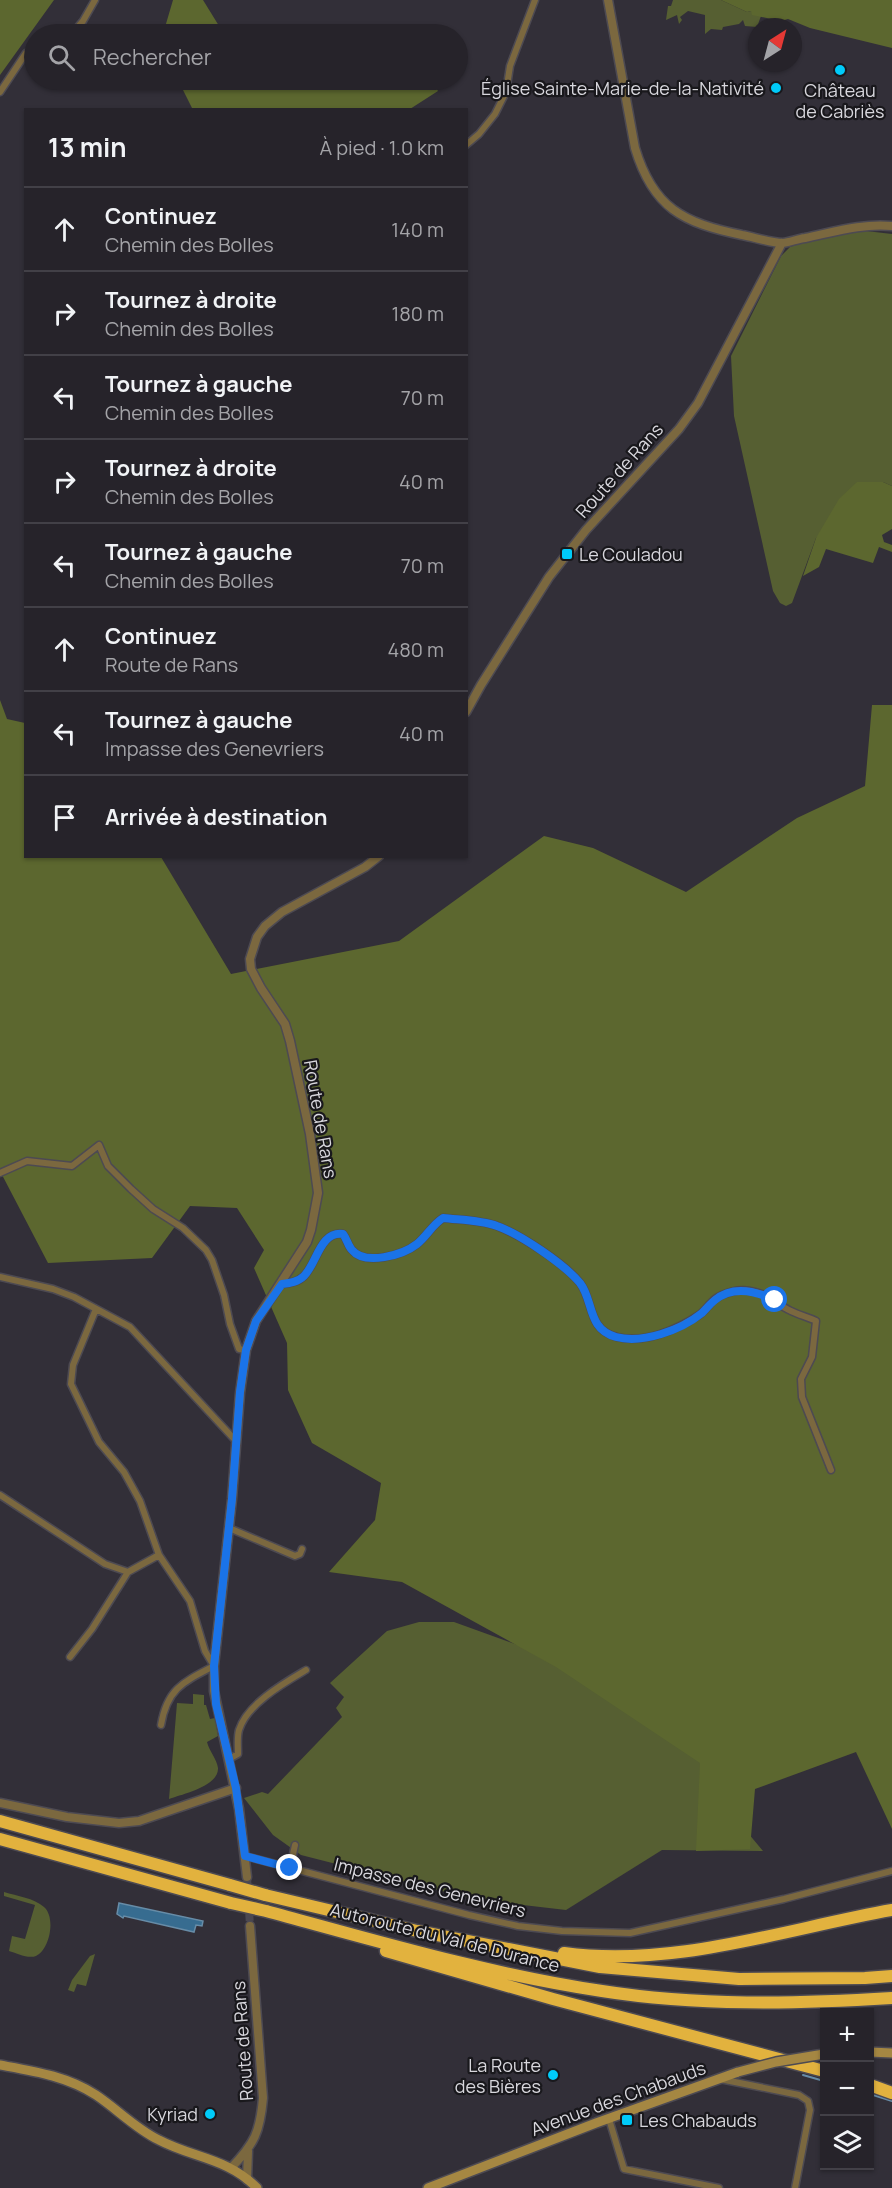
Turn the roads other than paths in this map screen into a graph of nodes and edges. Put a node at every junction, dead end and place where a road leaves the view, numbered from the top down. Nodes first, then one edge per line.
1 (95, 0) edge
2 (535, 0) edge
3 (608, 0) edge
4 (80, 24) edge
5 (24, 56) edge
6 (0, 92) edge
7 (468, 143) edge
8 (892, 226) edge
9 (782, 243) junction
10 (468, 708) edge
11 (376, 858) edge
12 (0, 1173) edge
13 (0, 1277) edge
14 (282, 1284) junction
15 (96, 1309) junction
16 (246, 1350) junction
17 (236, 1441) junction
18 (831, 1470) dead end
19 (2, 1496) edge
20 (0, 1504) edge
21 (229, 1528) junction
22 (302, 1549) dead end
23 (159, 1556) junction
24 (128, 1572) junction
25 (70, 1657) dead end
26 (214, 1666) junction
27 (306, 1670) dead end
28 (161, 1725) dead end
29 (229, 1759) junction
30 (236, 1788) junction
31 (0, 1803) edge
32 (0, 1821) edge
33 (0, 1839) edge
34 (295, 1845) dead end
35 (245, 1856) junction
36 (290, 1868) junction
37 (892, 1871) edge
38 (247, 1877) tunnel mouth
39 (892, 1910) edge
40 (266, 1911) junction
41 (250, 1926) tunnel mouth
42 (417, 1931) junction
43 (892, 1976) edge
44 (892, 1998) edge
45 (874, 2052) edge
46 (892, 2053) edge
47 (820, 2055) edge
48 (0, 2065) edge
49 (820, 2069) edge
50 (719, 2079) junction
51 (874, 2081) edge
52 (892, 2085) edge
53 (874, 2086) edge
54 (892, 2092) edge
55 (609, 2119) junction
56 (248, 2151) junction
57 (231, 2168) junction
58 (255, 2185) edge
59 (428, 2188) edge
60 (719, 2188) edge
61 (795, 2188) edge

1 - 4 street
2 - 7 street
3 - 9 street
5 - 6 street
8 - 9 street
9 - 10 street, Route de Rans
11 - 14 street, Route de Rans
12 - 16 street
13 - 15 street
14 - 16 street, Route de Rans
14 - 18 street
15 - 17 street
15 - 23 street
16 - 17 street, Route de Rans
17 - 21 street, Route de Rans
19 - 20 street
19 - 24 street
21 - 22 street
21 - 26 street, Route de Rans
23 - 24 street
23 - 26 street
24 - 25 street
26 - 28 street
26 - 29 street, Route de Rans
27 - 29 street
29 - 30 street, Route de Rans
30 - 31 street
30 - 35 street, Route de Rans
32 - 42 highway, Autoroute du Val de Durance, bridge
33 - 40 highway, Autoroute du Val de Durance, bridge
34 - 36 street
35 - 36 street, Impasse des Genevriers
35 - 38 street, Route de Rans
36 - 37 street, Impasse des Genevriers
39 - 42 highway
40 - 44 highway, Autoroute du Val de Durance
40 - 49 highway
41 - 56 street, Route de Rans
42 - 43 highway, Autoroute du Val de Durance
45 - 46 main road
47 - 50 main road, Avenue des Chabauds, bridge
48 - 57 main road
50 - 55 main road, Avenue des Chabauds
50 - 61 street
51 - 52 highway
53 - 54 highway
55 - 59 main road, Avenue des Chabauds
55 - 60 street
56 - 57 street, Route de Rans
56 - 58 street, Route de Rans
57 - 58 main road

